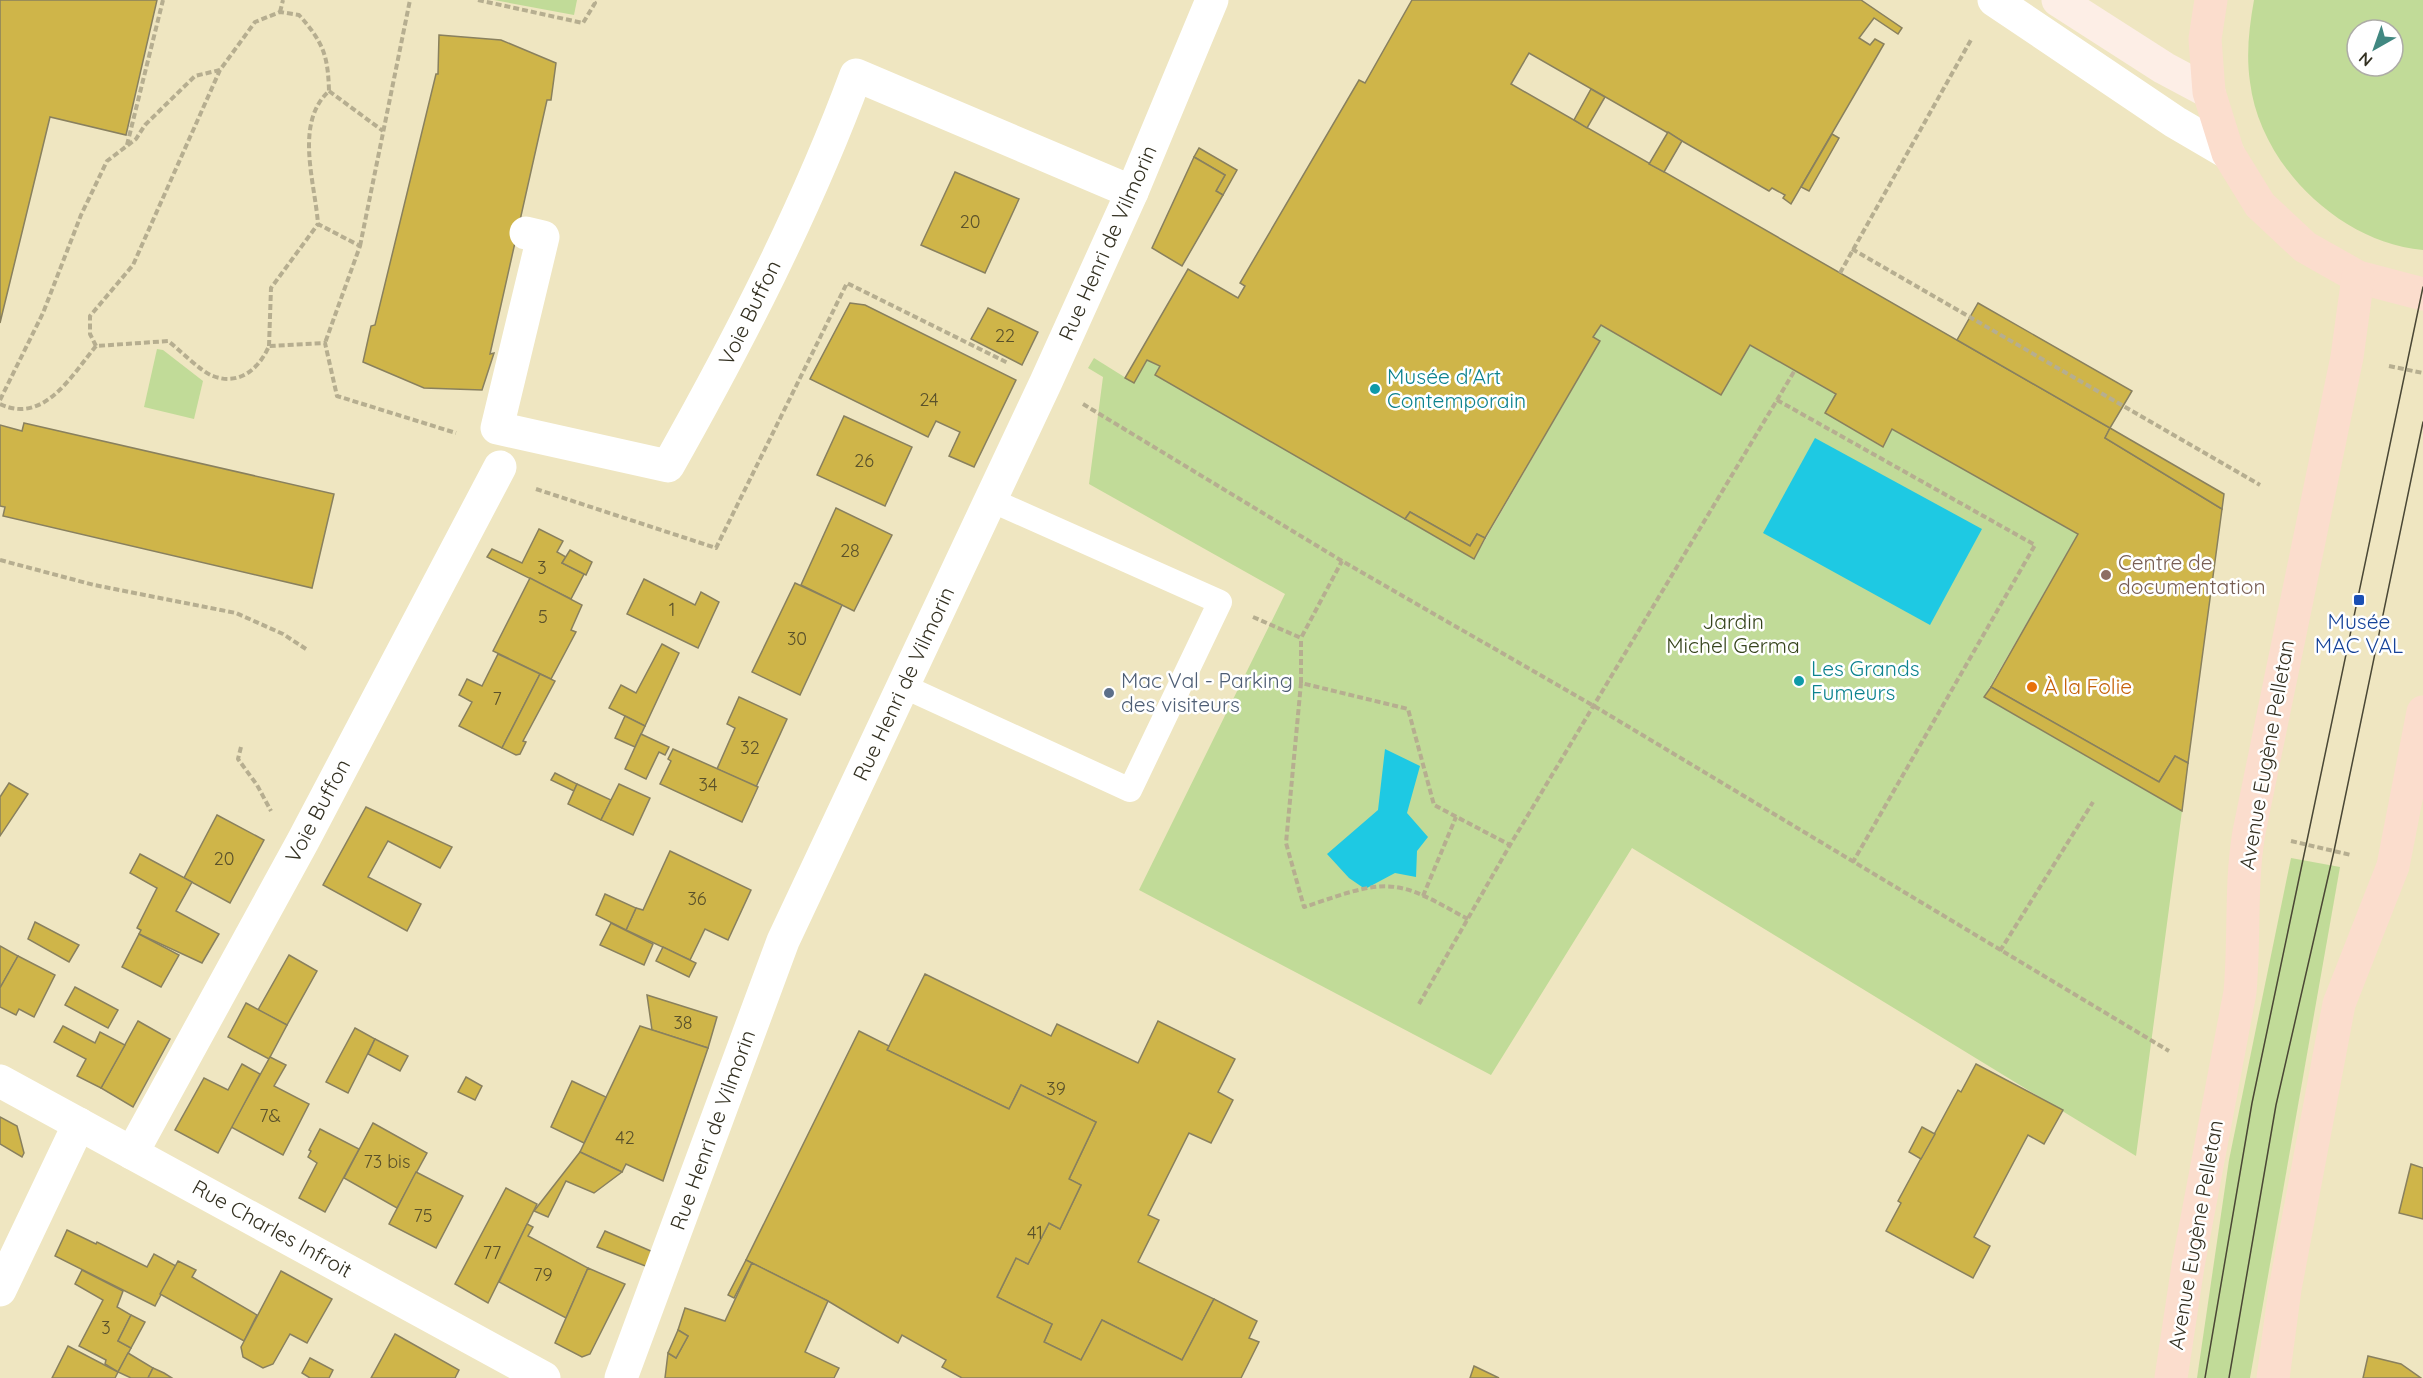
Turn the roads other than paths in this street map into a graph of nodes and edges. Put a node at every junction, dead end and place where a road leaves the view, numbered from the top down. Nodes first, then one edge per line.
1 (1212, 0) edge
2 (1994, 0) edge
3 (2058, 0) edge
4 (2211, 0) edge
5 (2208, 92) junction
6 (2228, 153) junction
7 (1132, 192) junction
8 (526, 233) dead end
9 (2358, 277) junction
10 (2423, 294) edge
11 (498, 471) road end
12 (991, 500) junction
13 (903, 686) junction
14 (2423, 712) edge
15 (0, 1081) edge
16 (79, 1124) junction
17 (132, 1153) junction
18 (0, 1290) edge
19 (544, 1378) edge
20 (621, 1378) edge
21 (2171, 1378) edge
22 (2273, 1378) edge

1 - 7 street, Rue Henri de Vilmorin
2 - 6 street
3 - 5 main road
4 - 5 main road
5 - 6 main road
6 - 9 main road
7 - 8 street, Voie Buffon
7 - 12 street, Rue Henri de Vilmorin
9 - 10 main road
9 - 21 main road, Avenue Eugène Pelletan
11 - 17 street, Voie Buffon
12 - 13 street, Rue Henri de Vilmorin
12 - 13 lane
13 - 20 street, Rue Henri de Vilmorin
14 - 22 main road
15 - 16 street, Rue Charles Infroit
16 - 17 street, Rue Charles Infroit
16 - 18 street
17 - 19 street, Rue Charles Infroit

